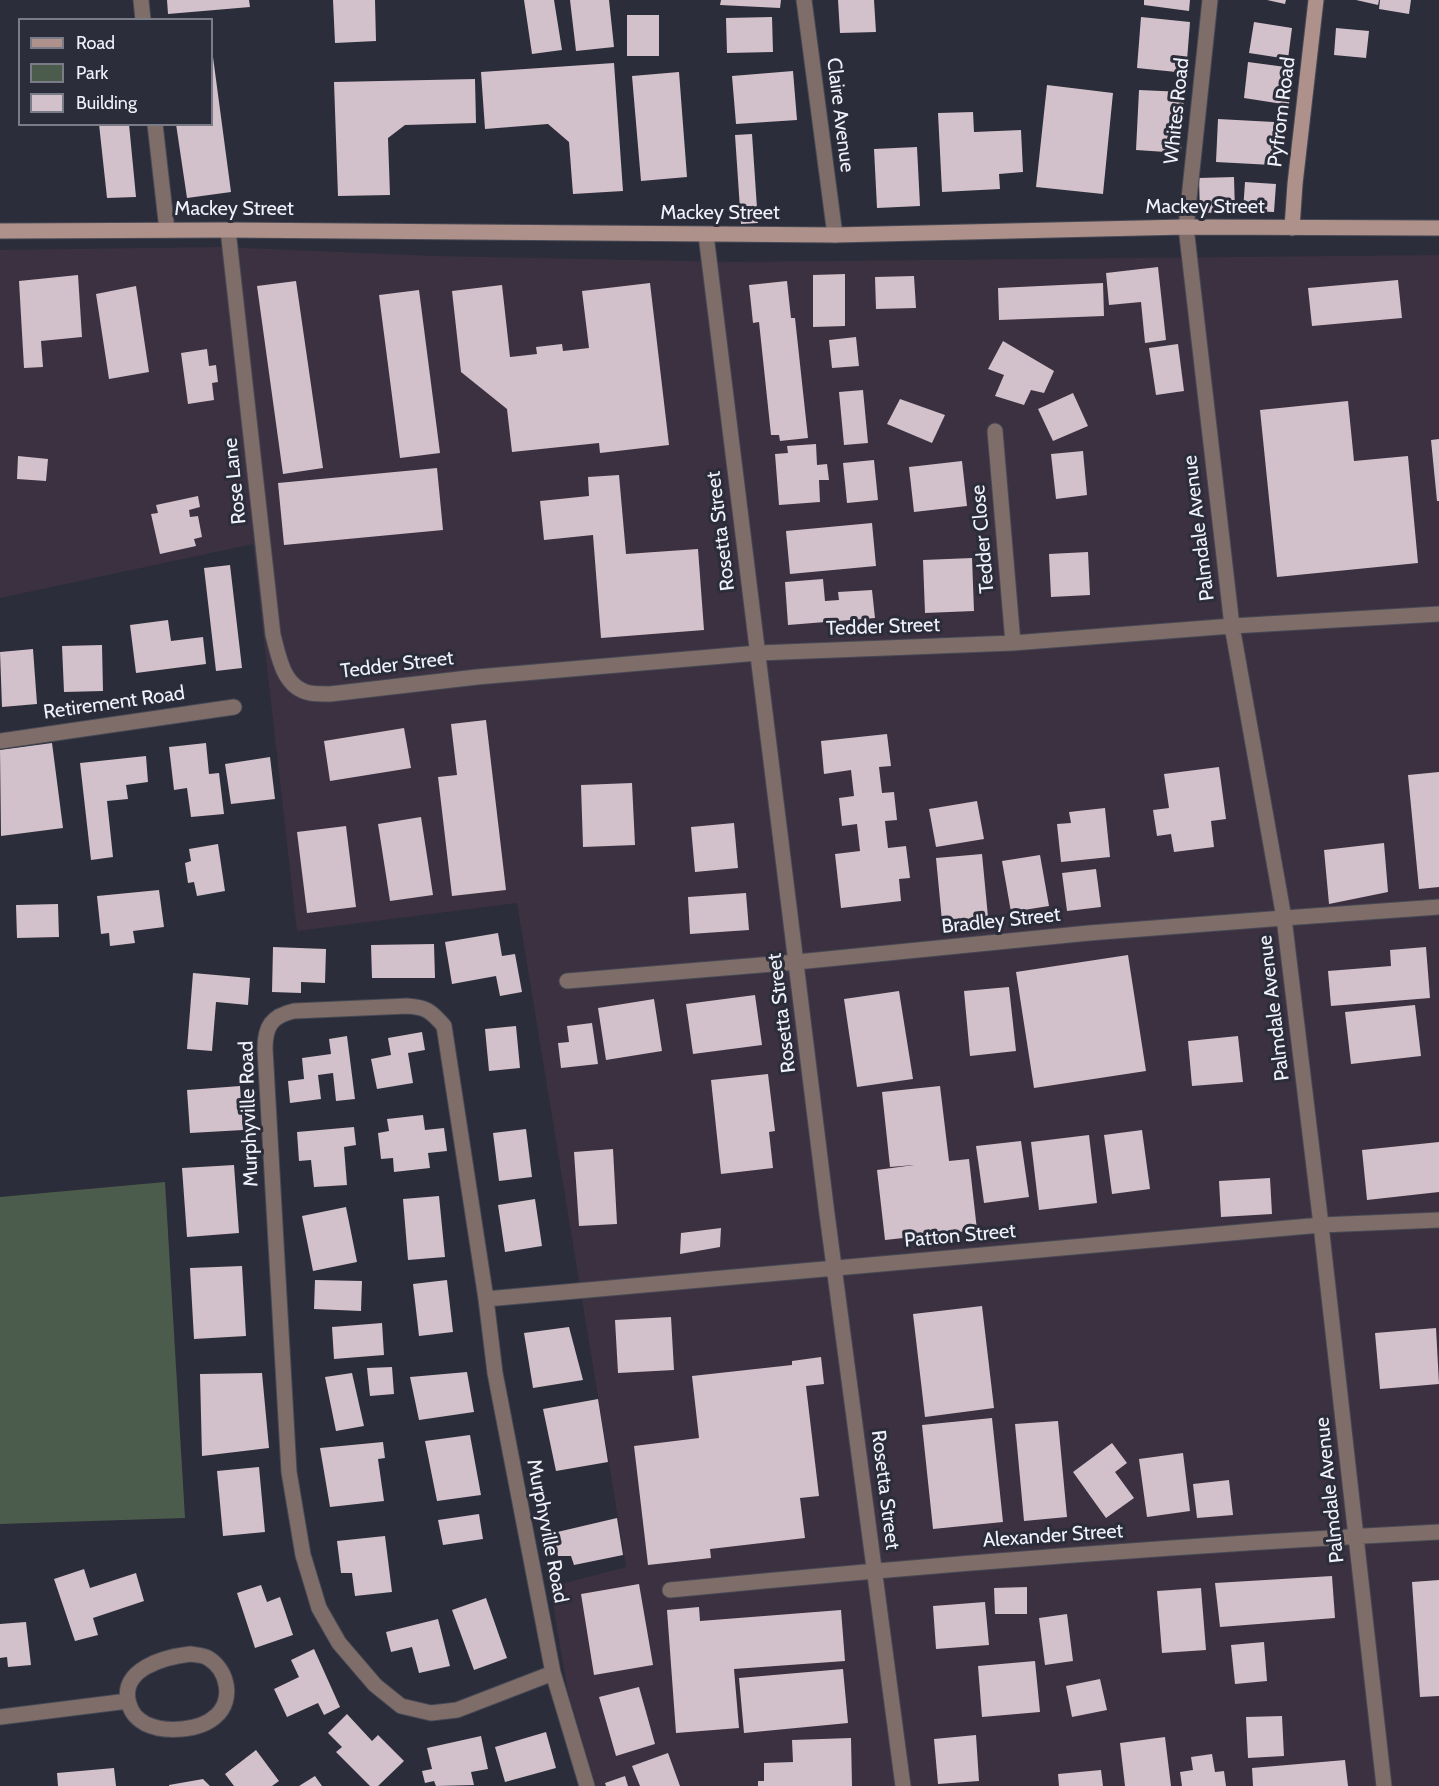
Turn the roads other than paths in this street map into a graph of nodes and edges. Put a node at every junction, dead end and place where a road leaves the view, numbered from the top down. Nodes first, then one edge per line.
1 (141, 0) edge
2 (804, 0) edge
3 (1210, 0) edge
4 (1316, 0) edge
5 (143, 18) edge
6 (155, 126) edge
7 (1186, 227) junction
8 (1292, 228) junction
9 (1439, 228) edge
10 (167, 230) junction
11 (228, 230) junction
12 (0, 231) edge
13 (706, 234) junction
14 (835, 235) junction
15 (995, 431) dead end
16 (1439, 614) edge
17 (1232, 626) junction
18 (1013, 643) junction
19 (758, 653) junction
20 (330, 694) joint
21 (234, 707) dead end
22 (0, 741) edge
23 (1439, 908) edge
24 (1284, 918) junction
25 (797, 962) junction
26 (567, 981) dead end
27 (1439, 1220) edge
28 (1321, 1225) junction
29 (835, 1268) junction
30 (486, 1299) junction
31 (1439, 1532) edge
32 (1356, 1536) junction
33 (874, 1570) junction
34 (670, 1590) dead end
35 (553, 1673) junction
36 (128, 1701) junction
37 (0, 1717) edge
38 (588, 1786) edge
39 (903, 1786) edge
40 (1384, 1786) edge

1 - 5 street
2 - 14 street, Claire Avenue
3 - 7 street, Whites Road
4 - 8 main road, Pyfrom Road
6 - 10 street
7 - 8 main road, Mackey Street
7 - 14 main road, Mackey Street
7 - 17 street, Palmdale Avenue
8 - 9 main road, Mackey Street
10 - 11 main road, Mackey Street
10 - 12 main road, Mackey Street
11 - 13 main road, Mackey Street
11 - 20 street, Rose Lane
13 - 14 main road, Mackey Street
13 - 19 street, Rosetta Street
15 - 18 street, Tedder Close
16 - 17 street, Tedder Street
17 - 18 street, Tedder Street
17 - 24 street, Palmdale Avenue
18 - 19 street, Tedder Street
19 - 20 street, Tedder Street
19 - 25 street, Rosetta Street
21 - 22 street, Retirement Road
23 - 24 street, Bradley Street
24 - 25 street, Bradley Street
24 - 28 street, Palmdale Avenue
25 - 26 street, Bradley Street
25 - 29 street, Rosetta Street
27 - 28 street, Patton Street
28 - 29 street, Patton Street
28 - 32 street, Palmdale Avenue
29 - 30 street, Patton Street
29 - 33 street, Rosetta Street
30 - 35 street, Murphyville Road
30 - 35 street, Murphyville Road
31 - 32 street, Alexander Street
32 - 33 street, Alexander Street
32 - 40 street, Palmdale Avenue
33 - 34 street, Alexander Street
33 - 39 street, Rosetta Street
35 - 38 street, Murphyville Road
36 - 36 street
36 - 37 street

